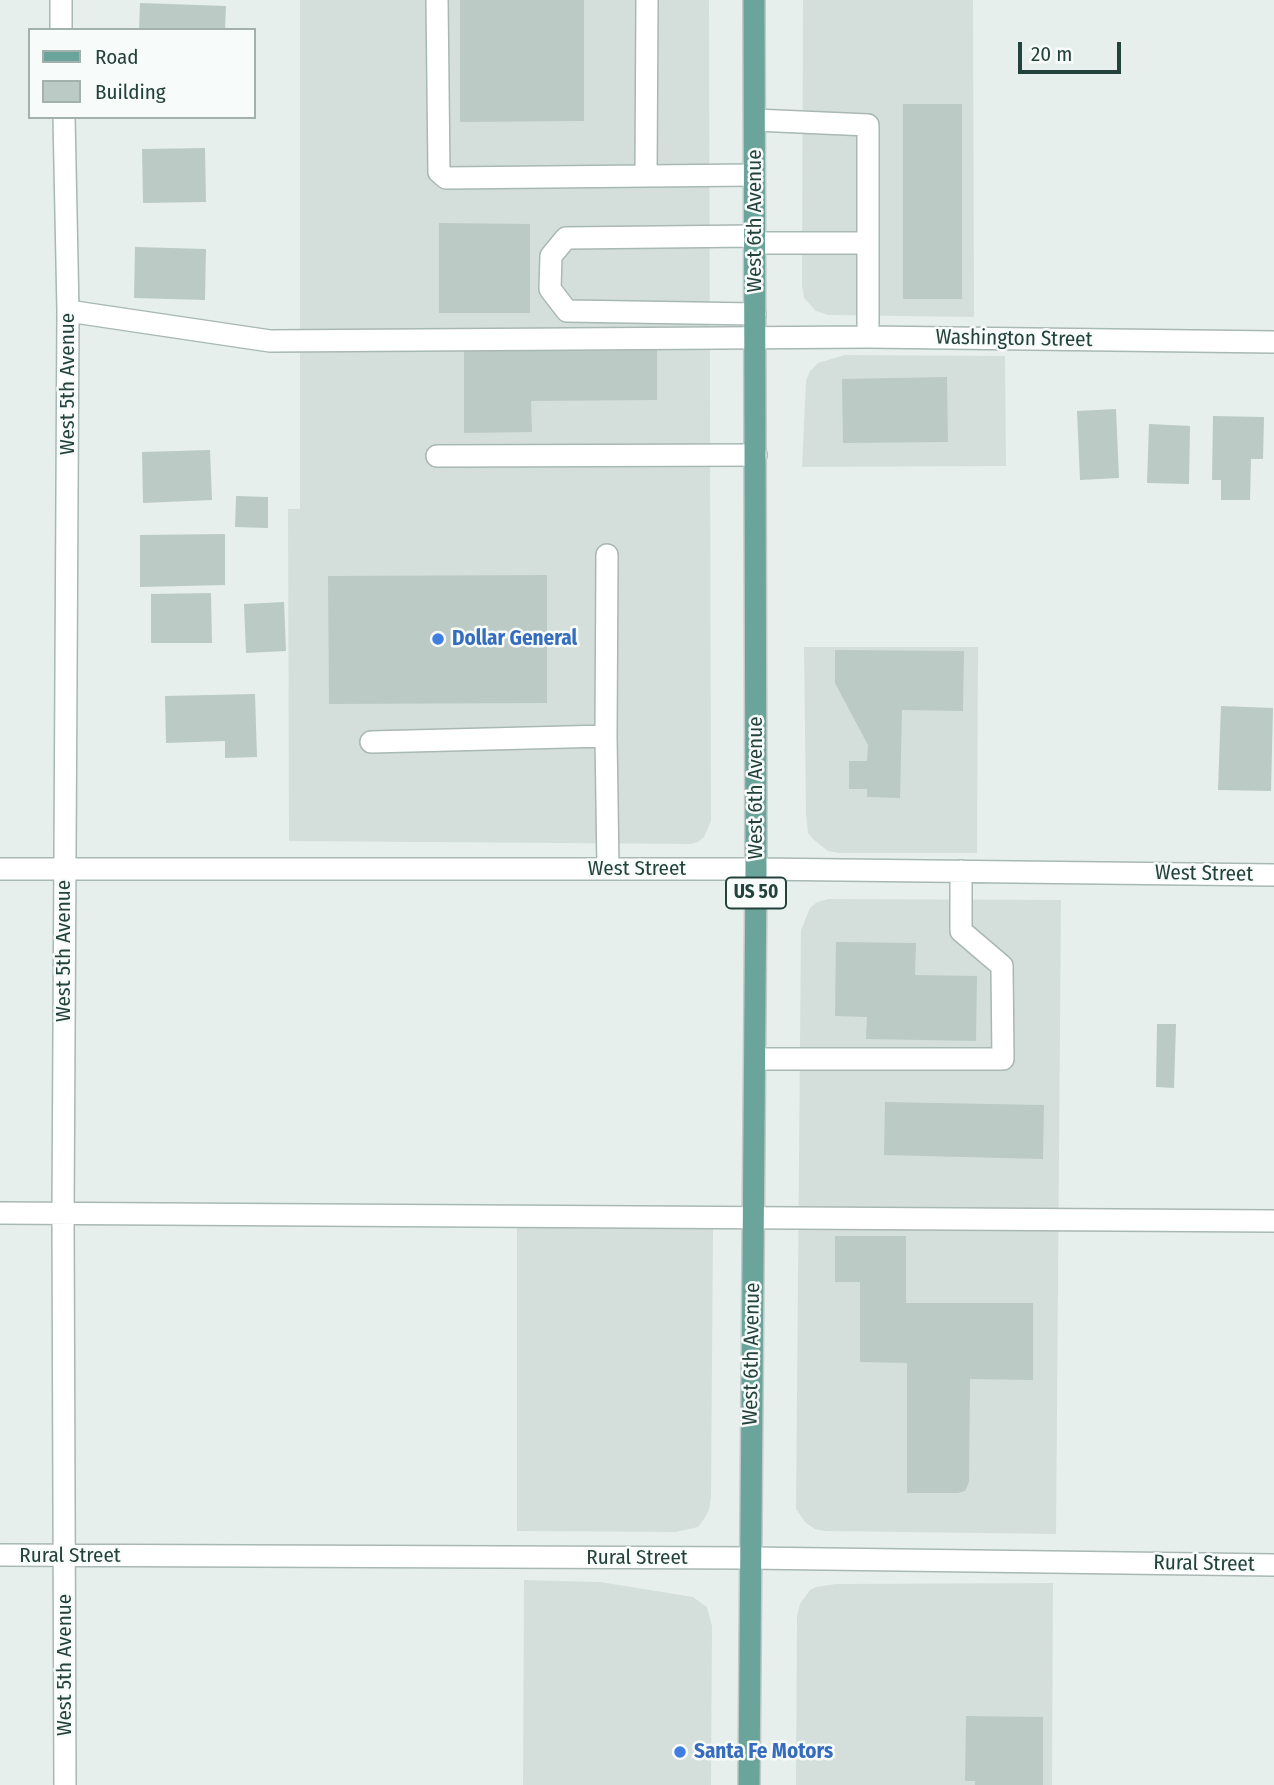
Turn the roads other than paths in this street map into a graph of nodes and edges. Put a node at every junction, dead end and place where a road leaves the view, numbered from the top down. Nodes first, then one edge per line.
1 (61, 0) edge
2 (437, 0) edge
3 (647, 0) edge
4 (754, 0) edge
5 (61, 28) edge
6 (64, 119) edge
7 (755, 120) junction
8 (754, 175) junction
9 (646, 176) junction
10 (754, 239) junction
11 (867, 243) junction
12 (68, 312) junction
13 (755, 314) junction
14 (867, 337) junction
15 (755, 338) junction
16 (1274, 342) edge
17 (755, 455) junction
18 (437, 456) dead end
19 (607, 555) dead end
20 (606, 736) junction
21 (371, 742) dead end
22 (0, 869) edge
23 (608, 869) junction
24 (756, 869) junction
25 (65, 870) junction
26 (961, 871) junction
27 (1274, 875) edge
28 (755, 1059) junction
29 (0, 1213) edge
30 (63, 1214) junction
31 (754, 1218) junction
32 (1274, 1221) edge
33 (0, 1555) edge
34 (65, 1556) junction
35 (750, 1558) junction
36 (1274, 1565) edge
37 (65, 1785) edge
38 (749, 1785) edge

1 - 5 street
2 - 9 street
3 - 9 street
4 - 7 main road, West 6th Avenue / US 50
6 - 12 street, West 5th Avenue
7 - 8 main road, West 6th Avenue / US 50
7 - 11 street
8 - 9 street
8 - 10 main road, West 6th Avenue / US 50
10 - 11 street
10 - 13 main road, West 6th Avenue / US 50
10 - 13 street
11 - 14 street
12 - 15 street, Washington Street
12 - 25 street, West 5th Avenue
13 - 15 main road, West 6th Avenue / US 50
14 - 15 street, Washington Street
14 - 16 street, Washington Street
15 - 17 main road, West 6th Avenue / US 50
17 - 18 street
17 - 24 main road, West 6th Avenue / US 50
19 - 20 street
20 - 21 street
20 - 23 street
22 - 25 street, West Street
23 - 24 street, West Street
23 - 25 street, West Street
24 - 26 street, West Street
24 - 28 main road, West 6th Avenue / US 50
25 - 30 street, West 5th Avenue
26 - 27 street, West Street
26 - 28 street
28 - 31 main road, West 6th Avenue / US 50
29 - 30 street
30 - 31 street
30 - 34 street, West 5th Avenue
31 - 32 street
31 - 35 main road, West 6th Avenue / US 50
33 - 34 street, Rural Street
34 - 35 street, Rural Street
34 - 37 street, West 5th Avenue
35 - 36 street, Rural Street
35 - 38 main road, West 6th Avenue / US 50

